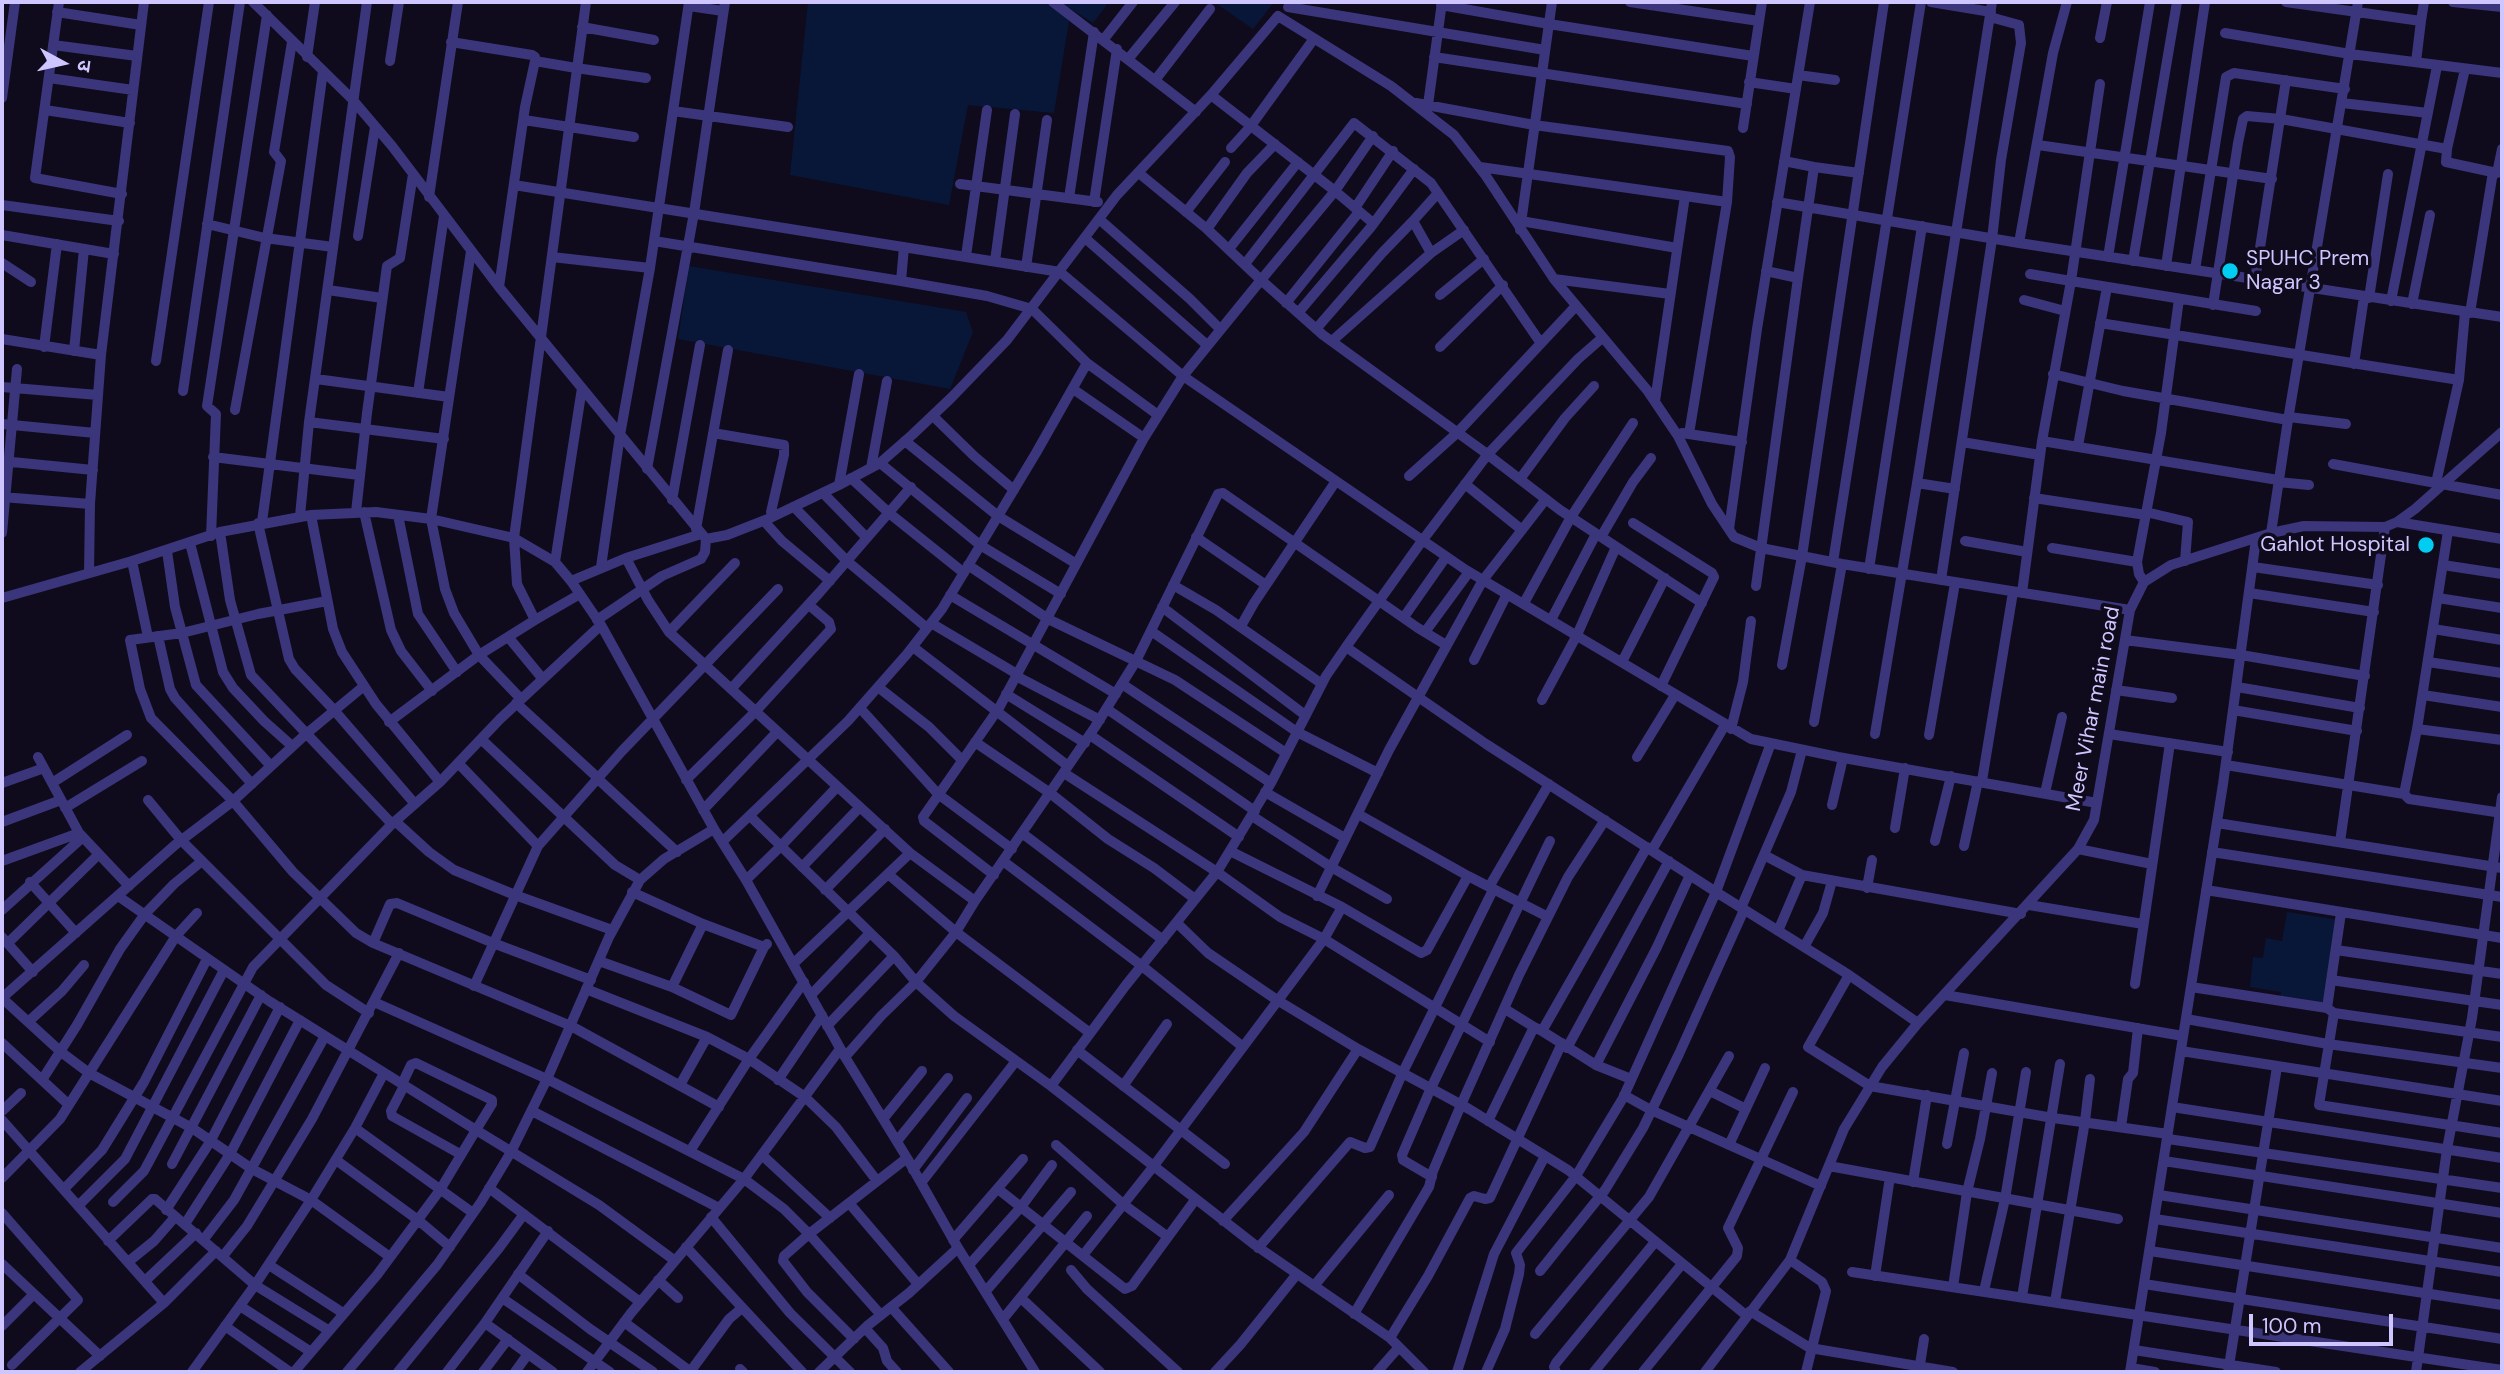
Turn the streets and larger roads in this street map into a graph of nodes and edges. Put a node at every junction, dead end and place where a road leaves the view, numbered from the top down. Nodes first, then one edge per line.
1 (15, 2) edge
2 (145, 2) edge
3 (209, 2) edge
4 (240, 2) edge
5 (315, 2) edge
6 (367, 2) edge
7 (400, 2) edge
8 (458, 2) edge
9 (586, 2) edge
10 (1053, 2) edge
11 (1133, 2) edge
12 (1175, 2) edge
13 (1552, 2) edge
14 (1630, 2) edge
15 (1762, 2) edge
16 (1810, 2) edge
17 (1884, 2) edge
18 (1921, 2) edge
19 (1931, 2) edge
20 (2067, 2) edge
21 (2107, 2) edge
22 (2150, 2) edge
23 (2177, 2) edge
24 (2205, 2) edge
25 (2291, 2) edge
26 (2424, 2) edge
27 (2453, 2) edge
28 (255, 3) edge
29 (1441, 3) edge
30 (689, 4) edge
31 (1290, 5) edge
32 (724, 6) edge
33 (58, 7) edge
34 (2502, 7) edge
35 (2357, 8) edge
36 (1210, 9) dead end
37 (1991, 10) edge
38 (267, 15) junction
39 (1278, 16) junction
40 (1759, 21) junction
41 (2421, 21) junction
42 (1549, 24) junction
43 (141, 25) junction
44 (582, 27) junction
45 (1094, 32) junction
46 (2225, 33) dead end
47 (1437, 34) junction
48 (2100, 38) dead end
49 (1104, 39) junction
50 (654, 40) dead end
51 (1313, 40) junction
52 (292, 42) junction
53 (452, 42) junction
54 (53, 45) junction
55 (1117, 49) junction
56 (1545, 50) junction
57 (2350, 54) junction
58 (136, 56) junction
59 (1753, 56) junction
60 (307, 57) junction
61 (1434, 57) junction
62 (1129, 58) junction
63 (390, 61) dead end
64 (535, 61) junction
65 (2416, 62) junction
66 (2437, 65) junction
67 (576, 68) junction
68 (2465, 69) junction
69 (323, 71) junction
70 (2502, 73) edge
71 (1541, 74) junction
72 (1798, 75) junction
73 (646, 78) dead end
74 (49, 79) junction
75 (1156, 79) junction
76 (1835, 80) dead end
77 (2287, 80) junction
78 (1749, 82) junction
79 (2100, 84) dead end
80 (1796, 89) junction
81 (2345, 89) junction
82 (133, 90) junction
83 (2, 91) edge
84 (1211, 95) junction
85 (352, 99) junction
86 (1413, 103) junction
87 (2342, 103) junction
88 (1747, 104) junction
89 (1428, 105) junction
90 (45, 110) junction
91 (987, 110) dead end
92 (673, 111) junction
93 (1196, 112) junction
94 (2428, 113) junction
95 (1015, 114) dead end
96 (708, 117) junction
97 (2281, 119) junction
98 (524, 120) junction
99 (1047, 120) dead end
100 (130, 123) junction
101 (1534, 124) junction
102 (569, 126) junction
103 (375, 127) junction
104 (788, 127) dead end
105 (1250, 127) junction
106 (1743, 128) dead end
107 (2338, 129) junction
108 (1373, 136) junction
109 (634, 137) dead end
110 (1275, 144) junction
111 (2038, 145) junction
112 (2422, 145) junction
113 (1231, 149) dead end
114 (2447, 149) junction
115 (2502, 149) edge
116 (1393, 151) junction
117 (2091, 152) junction
118 (2124, 157) junction
119 (1784, 161) junction
120 (1225, 162) dead end
121 (1298, 162) junction
122 (2150, 162) junction
123 (2180, 166) junction
124 (1480, 167) junction
125 (1814, 167) junction
126 (1415, 169) junction
127 (2210, 171) junction
128 (1859, 173) junction
129 (2497, 173) edge
130 (413, 174) junction
131 (1140, 174) junction
132 (1528, 174) junction
133 (2234, 174) junction
134 (2388, 174) dead end
135 (1314, 175) junction
136 (2272, 179) junction
137 (960, 184) dead end
138 (514, 185) junction
139 (977, 186) junction
140 (1004, 189) junction
141 (1335, 191) junction
142 (560, 192) junction
143 (1438, 193) junction
144 (122, 194) junction
145 (1037, 194) junction
146 (1685, 196) junction
147 (429, 197) junction
148 (1069, 198) junction
149 (1094, 202) junction
150 (1727, 202) junction
151 (1777, 202) junction
152 (1111, 204) junction
153 (2, 205) edge
154 (1809, 206) junction
155 (659, 208) junction
156 (1357, 210) junction
157 (1186, 212) junction
158 (694, 213) junction
159 (1853, 213) junction
160 (2430, 215) dead end
161 (444, 216) junction
162 (1099, 219) junction
163 (1887, 219) junction
164 (118, 221) junction
165 (1413, 221) junction
166 (1373, 223) junction
167 (207, 224) junction
168 (1521, 226) junction
169 (1922, 226) junction
170 (1207, 229) junction
171 (1464, 230) junction
172 (233, 231) junction
173 (1955, 233) junction
174 (2, 235) edge
175 (358, 236) dead end
176 (265, 238) junction
177 (1085, 238) junction
178 (1992, 239) junction
179 (654, 241) junction
180 (300, 243) junction
181 (2019, 243) junction
182 (57, 244) junction
183 (688, 246) junction
184 (333, 247) junction
185 (904, 247) junction
186 (1677, 248) junction
187 (84, 249) junction
188 (1229, 249) junction
189 (471, 251) junction
190 (2075, 252) junction
191 (1432, 253) junction
192 (114, 254) junction
193 (965, 256) junction
194 (552, 257) junction
195 (2108, 257) junction
196 (1484, 259) junction
197 (995, 261) junction
198 (2133, 261) junction
199 (2, 263) edge
200 (1245, 264) junction
201 (2166, 266) junction
202 (1026, 267) junction
203 (650, 268) junction
204 (2195, 270) junction
205 (1766, 271) junction
206 (1060, 272) junction
207 (2030, 274) dead end
208 (2218, 274) junction
209 (1798, 278) junction
210 (1554, 279) junction
211 (1261, 280) junction
212 (2255, 280) junction
213 (901, 281) junction
214 (2071, 281) junction
215 (31, 282) dead end
216 (1503, 285) junction
217 (499, 287) junction
218 (2107, 287) junction
219 (328, 289) junction
220 (2310, 289) junction
221 (1670, 294) junction
222 (1440, 295) dead end
223 (2367, 297) junction
224 (382, 298) junction
225 (2179, 299) junction
226 (2024, 300) dead end
227 (2391, 301) junction
228 (1286, 303) junction
229 (2412, 304) junction
230 (2213, 305) junction
231 (1575, 307) junction
232 (1032, 309) junction
233 (2064, 310) junction
234 (2256, 311) dead end
235 (1298, 313) junction
236 (2467, 313) junction
237 (2502, 315) edge
238 (2101, 323) junction
239 (1220, 329) junction
240 (1316, 329) junction
241 (2175, 335) junction
242 (541, 338) junction
243 (1602, 338) junction
244 (2, 339) edge
245 (1332, 341) junction
246 (1540, 342) junction
247 (699, 345) dead end
248 (1207, 345) junction
249 (44, 347) junction
250 (1440, 347) dead end
251 (728, 350) dead end
252 (74, 351) junction
253 (101, 355) junction
254 (2299, 356) junction
255 (156, 361) dead end
256 (1087, 363) junction
257 (2354, 364) junction
258 (17, 369) dead end
259 (859, 374) dead end
260 (2053, 374) junction
261 (1183, 376) junction
262 (316, 379) junction
263 (2459, 380) junction
264 (887, 381) dead end
265 (2089, 381) junction
266 (370, 386) junction
267 (1594, 386) dead end
268 (2, 387) edge
269 (16, 388) junction
270 (582, 388) junction
271 (1073, 389) junction
272 (183, 391) dead end
273 (418, 393) junction
274 (98, 395) junction
275 (449, 397) junction
276 (2166, 399) junction
277 (1655, 401) junction
278 (235, 410) dead end
279 (1158, 415) junction
280 (933, 416) junction
281 (2288, 418) junction
282 (309, 422) junction
283 (1633, 423) dead end
284 (7, 424) edge
285 (2346, 424) dead end
286 (365, 430) junction
287 (1675, 432) junction
288 (2502, 432) edge
289 (95, 433) junction
290 (713, 433) junction
291 (1457, 433) junction
292 (1689, 434) junction
293 (620, 435) junction
294 (1143, 438) junction
295 (444, 439) junction
296 (905, 441) junction
297 (2042, 441) junction
298 (1742, 442) junction
299 (1962, 442) junction
300 (2078, 446) junction
301 (1488, 454) junction
302 (2040, 455) junction
303 (213, 457) junction
304 (1651, 458) dead end
305 (2156, 459) junction
306 (5, 462) edge
307 (270, 463) junction
308 (2333, 464) dead end
309 (875, 466) junction
310 (305, 468) junction
311 (648, 469) junction
312 (93, 470) junction
313 (359, 475) junction
314 (1409, 476) dead end
315 (852, 478) junction
316 (1520, 479) junction
317 (1336, 481) junction
318 (2278, 481) junction
319 (1917, 483) junction
320 (1465, 484) junction
321 (2439, 484) junction
322 (839, 485) junction
323 (2309, 485) dead end
324 (911, 487) junction
325 (1955, 489) junction
326 (1014, 490) junction
327 (823, 493) junction
328 (2502, 495) edge
329 (4, 497) edge
330 (2034, 498) junction
331 (1546, 499) junction
332 (672, 500) junction
333 (90, 504) junction
334 (794, 507) junction
335 (360, 512) junction
336 (889, 513) junction
337 (2146, 513) junction
338 (306, 515) junction
339 (398, 515) junction
340 (767, 516) junction
341 (998, 516) junction
342 (1571, 517) junction
343 (431, 519) junction
344 (260, 523) junction
345 (1633, 523) dead end
346 (2397, 523) junction
347 (2385, 527) junction
348 (1729, 529) junction
349 (1522, 530) junction
350 (2448, 531) junction
351 (2, 533) edge
352 (2272, 533) junction
353 (215, 534) junction
354 (701, 534) junction
355 (1599, 536) junction
356 (1196, 537) junction
357 (514, 538) junction
358 (867, 538) junction
359 (2256, 539) junction
360 (2502, 539) edge
361 (1422, 541) junction
362 (1965, 541) dead end
363 (190, 543) junction
364 (1295, 543) junction
365 (980, 545) junction
366 (1616, 547) junction
367 (1762, 548) junction
368 (2052, 548) dead end
369 (167, 551) junction
370 (2027, 552) junction
371 (1802, 556) junction
372 (1446, 557) junction
373 (626, 558) junction
374 (132, 561) junction
375 (847, 561) junction
376 (2185, 561) junction
377 (555, 562) junction
378 (2137, 562) junction
379 (735, 563) dead end
380 (1838, 563) junction
381 (1075, 564) junction
382 (2443, 565) junction
383 (601, 567) junction
384 (2253, 567) junction
385 (966, 569) junction
386 (1869, 569) junction
387 (1469, 572) junction
388 (89, 573) junction
389 (1902, 574) junction
390 (2502, 574) edge
391 (1665, 579) junction
392 (1483, 580) junction
393 (1941, 580) junction
394 (571, 581) junction
395 (830, 581) junction
396 (2144, 582) junction
397 (1955, 583) junction
398 (1173, 585) junction
399 (1266, 585) junction
400 (2378, 585) junction
401 (1756, 586) dead end
402 (778, 589) dead end
403 (642, 590) junction
404 (2017, 592) junction
405 (2249, 593) junction
406 (580, 594) junction
407 (1061, 594) junction
408 (1507, 594) junction
409 (950, 595) junction
410 (2, 598) edge
411 (2438, 598) junction
412 (1380, 600) junction
413 (327, 601) junction
414 (1524, 603) junction
415 (1702, 603) junction
416 (809, 605) junction
417 (1163, 607) junction
418 (2502, 608) edge
419 (2130, 610) junction
420 (276, 611) junction
421 (2374, 612) junction
422 (1404, 617) junction
423 (1048, 619) junction
424 (535, 620) junction
425 (1551, 620) junction
426 (235, 621) junction
427 (1751, 621) dead end
428 (599, 623) junction
429 (929, 626) junction
430 (1241, 626) junction
431 (211, 627) junction
432 (2433, 629) junction
433 (1151, 631) junction
434 (669, 632) junction
435 (1425, 632) junction
436 (182, 633) junction
437 (1577, 635) junction
438 (153, 637) junction
439 (509, 638) junction
440 (2125, 640) junction
441 (2502, 640) edge
442 (1446, 645) junction
443 (1032, 646) junction
444 (913, 647) junction
445 (1346, 647) junction
446 (2241, 654) junction
447 (479, 655) junction
448 (1474, 660) dead end
449 (1136, 661) junction
450 (1622, 662) junction
451 (2428, 662) junction
452 (705, 665) junction
453 (1782, 665) dead end
454 (457, 672) junction
455 (2502, 673) edge
456 (1017, 675) junction
457 (2365, 676) junction
458 (542, 678) junction
459 (1322, 684) junction
460 (364, 686) junction
461 (1661, 686) junction
462 (878, 687) junction
463 (2237, 687) junction
464 (731, 689) junction
465 (1119, 689) junction
466 (432, 691) junction
467 (2116, 691) junction
468 (1006, 694) junction
469 (1675, 695) junction
470 (2423, 695) junction
471 (1418, 696) junction
472 (2172, 698) dead end
473 (1542, 699) dead end
474 (519, 701) junction
475 (2502, 707) edge
476 (860, 708) junction
477 (2360, 708) junction
478 (1107, 709) junction
479 (334, 710) junction
480 (998, 710) junction
481 (2233, 710) junction
482 (755, 711) junction
483 (1305, 715) junction
484 (2062, 717) dead end
485 (653, 720) junction
486 (1100, 720) junction
487 (389, 722) junction
488 (1814, 722) dead end
489 (1728, 727) junction
490 (2417, 729) junction
491 (2357, 731) junction
492 (777, 732) junction
493 (1297, 732) junction
494 (306, 734) junction
495 (1875, 734) dead end
496 (2109, 734) junction
497 (127, 735) dead end
498 (1929, 735) dead end
499 (481, 739) junction
500 (1087, 739) junction
501 (2502, 740) edge
502 (975, 742) junction
503 (1770, 743) junction
504 (2170, 743) junction
505 (292, 746) junction
506 (1802, 750) junction
507 (2228, 752) junction
508 (1286, 753) junction
509 (1637, 757) dead end
510 (1843, 758) junction
511 (962, 760) junction
512 (142, 761) dead end
513 (807, 761) junction
514 (459, 764) junction
515 (2226, 765) junction
516 (271, 766) junction
517 (1905, 768) junction
518 (1066, 770) junction
519 (1378, 773) junction
520 (1951, 776) junction
521 (598, 779) junction
522 (686, 780) junction
523 (1980, 781) junction
524 (440, 782) junction
525 (2, 783) edge
526 (52, 783) junction
527 (252, 784) junction
528 (1549, 784) junction
529 (2348, 785) junction
530 (837, 787) junction
531 (1268, 788) junction
532 (1050, 793) junction
533 (2045, 793) junction
534 (938, 794) junction
535 (2404, 794) junction
536 (2502, 797) edge
537 (148, 800) dead end
538 (233, 801) junction
539 (2097, 803) junction
540 (63, 804) junction
541 (415, 804) junction
542 (1832, 805) dead end
543 (860, 807) junction
544 (703, 810) junction
545 (1253, 813) junction
546 (2501, 813) edge
547 (1358, 814) junction
548 (564, 817) junction
549 (751, 817) junction
550 (1605, 820) junction
551 (2, 822) edge
552 (393, 822) junction
553 (2217, 823) junction
554 (1895, 828) dead end
555 (884, 829) junction
556 (714, 830) junction
557 (1022, 833) junction
558 (81, 835) junction
559 (1239, 837) junction
560 (1345, 838) junction
561 (181, 840) junction
562 (1550, 841) dead end
563 (1935, 841) dead end
564 (722, 842) junction
565 (2340, 842) junction
566 (538, 846) junction
567 (781, 846) junction
568 (1964, 846) dead end
569 (1649, 848) junction
570 (1012, 849) junction
571 (2078, 849) junction
572 (1230, 851) junction
573 (677, 852) junction
574 (2213, 852) junction
575 (910, 853) junction
576 (99, 854) junction
577 (1763, 855) junction
578 (1872, 860) dead end
579 (2, 861) edge
580 (202, 861) junction
581 (1003, 861) junction
582 (1669, 861) junction
583 (2152, 864) junction
584 (802, 867) junction
585 (1331, 867) junction
586 (2498, 867) edge
587 (1217, 872) junction
588 (888, 874) junction
589 (994, 875) junction
590 (1690, 875) junction
591 (1802, 875) junction
592 (1468, 876) junction
593 (640, 880) junction
594 (746, 880) junction
595 (1832, 881) junction
596 (30, 882) junction
597 (129, 886) junction
598 (1867, 888) junction
599 (1491, 889) junction
600 (825, 890) junction
601 (2206, 890) junction
602 (632, 892) junction
603 (1716, 892) junction
604 (515, 895) junction
605 (2490, 895) junction
606 (118, 896) junction
607 (1317, 896) junction
608 (2502, 897) edge
609 (319, 898) junction
610 (1195, 899) junction
611 (1387, 900) dead end
612 (975, 901) junction
613 (49, 903) junction
614 (1519, 904) junction
615 (1342, 907) junction
616 (1742, 909) junction
617 (2025, 909) junction
618 (2, 910) edge
619 (848, 912) junction
620 (197, 913) dead end
621 (2341, 913) junction
622 (145, 914) junction
623 (1548, 917) junction
624 (1177, 923) junction
625 (703, 924) junction
626 (2143, 924) junction
627 (612, 930) junction
628 (1778, 931) junction
629 (957, 932) junction
630 (76, 933) junction
631 (870, 933) junction
632 (176, 936) junction
633 (2484, 936) junction
634 (777, 937) junction
635 (2502, 938) edge
636 (279, 939) junction
637 (1324, 939) junction
638 (5, 940) edge
639 (1163, 940) junction
640 (373, 943) junction
641 (493, 943) junction
642 (764, 947) junction
643 (1804, 947) junction
644 (2336, 950) junction
645 (399, 953) junction
646 (894, 956) junction
647 (207, 959) junction
648 (598, 961) junction
649 (793, 964) junction
650 (84, 965) dead end
651 (1142, 966) junction
652 (224, 970) junction
653 (2479, 970) junction
654 (33, 972) junction
655 (2502, 974) edge
656 (1849, 975) junction
657 (2332, 980) junction
658 (804, 982) junction
659 (916, 982) junction
660 (244, 984) junction
661 (2135, 984) dead end
662 (588, 985) junction
663 (474, 986) junction
664 (2191, 986) junction
665 (672, 987) junction
666 (3, 994) edge
667 (261, 995) junction
668 (811, 995) junction
669 (1945, 995) junction
670 (1277, 1000) junction
671 (374, 1002) junction
672 (2474, 1002) junction
673 (2502, 1005) edge
674 (279, 1007) junction
675 (1435, 1007) junction
676 (1505, 1009) junction
677 (2331, 1010) junction
678 (369, 1013) junction
679 (2186, 1019) junction
680 (300, 1020) junction
681 (825, 1021) junction
682 (28, 1022) junction
683 (1462, 1023) junction
684 (1918, 1023) junction
685 (1167, 1024) dead end
686 (570, 1026) junction
687 (2138, 1028) junction
688 (1538, 1029) junction
689 (1090, 1033) junction
690 (2469, 1033) junction
691 (325, 1036) junction
692 (2183, 1036) junction
693 (706, 1037) junction
694 (2502, 1037) edge
695 (1490, 1041) junction
696 (2, 1043) edge
697 (2328, 1044) junction
698 (1564, 1046) junction
699 (1243, 1047) junction
700 (1359, 1049) junction
701 (1077, 1050) junction
702 (2181, 1051) junction
703 (61, 1052) junction
704 (349, 1052) junction
705 (843, 1053) junction
706 (1964, 1053) dead end
707 (1729, 1056) dead end
708 (749, 1059) junction
709 (1016, 1061) junction
710 (2463, 1063) junction
711 (2060, 1064) dead end
712 (1596, 1065) junction
713 (2277, 1067) junction
714 (1765, 1068) dead end
715 (2502, 1068) edge
716 (922, 1070) dead end
717 (1403, 1072) junction
718 (2026, 1072) dead end
719 (89, 1073) junction
720 (384, 1073) junction
721 (1992, 1073) dead end
722 (2324, 1075) junction
723 (948, 1078) dead end
724 (547, 1079) junction
725 (1631, 1079) junction
726 (2090, 1079) dead end
727 (42, 1080) junction
728 (778, 1080) junction
729 (403, 1085) junction
730 (680, 1085) junction
731 (1051, 1086) junction
732 (1123, 1086) junction
733 (1870, 1086) junction
734 (1431, 1088) junction
735 (1710, 1091) junction
736 (21, 1093) dead end
737 (1793, 1093) dead end
738 (1624, 1095) junction
739 (1927, 1095) junction
740 (2458, 1095) junction
741 (134, 1097) junction
742 (804, 1097) junction
743 (967, 1098) dead end
744 (1955, 1100) junction
745 (2502, 1101) edge
746 (69, 1105) junction
747 (1461, 1105) junction
748 (1986, 1106) junction
749 (719, 1107) junction
750 (2172, 1107) junction
751 (152, 1108) junction
752 (1746, 1109) junction
753 (1651, 1110) junction
754 (2, 1111) edge
755 (532, 1111) junction
756 (2020, 1112) junction
757 (172, 1118) junction
758 (2053, 1118) junction
759 (884, 1119) junction
760 (2, 1120) edge
761 (1488, 1121) junction
762 (2085, 1121) junction
763 (2268, 1122) junction
764 (2452, 1125) junction
765 (1690, 1127) junction
766 (2121, 1127) junction
767 (192, 1128) junction
768 (355, 1128) junction
769 (476, 1130) junction
770 (1180, 1130) junction
771 (2502, 1133) edge
772 (2168, 1136) junction
773 (1518, 1139) junction
774 (897, 1141) junction
775 (211, 1142) junction
776 (1947, 1144) dead end
777 (1056, 1145) dead end
778 (1729, 1145) junction
779 (2447, 1149) junction
780 (690, 1151) junction
781 (28, 1152) junction
782 (510, 1152) junction
783 (2263, 1152) junction
784 (230, 1154) junction
785 (460, 1154) junction
786 (762, 1155) junction
787 (1545, 1156) junction
788 (907, 1158) junction
789 (2502, 1158) edge
790 (1023, 1159) dead end
791 (336, 1160) junction
792 (1763, 1160) junction
793 (2164, 1161) junction
794 (173, 1164) dead end
795 (1225, 1164) dead end
796 (1052, 1165) dead end
797 (1829, 1166) junction
798 (1153, 1167) junction
799 (252, 1168) junction
800 (913, 1170) junction
801 (1576, 1176) junction
802 (2259, 1176) junction
803 (1432, 1177) junction
804 (1890, 1177) junction
805 (2, 1178) edge
806 (744, 1179) junction
807 (275, 1180) junction
808 (2443, 1180) junction
809 (877, 1181) junction
810 (1913, 1182) junction
811 (922, 1183) junction
812 (1821, 1186) junction
813 (489, 1188) junction
814 (2502, 1188) edge
815 (64, 1189) junction
816 (998, 1189) junction
817 (440, 1190) junction
818 (1071, 1192) dead end
819 (1967, 1192) junction
820 (1389, 1195) dead end
821 (2159, 1195) junction
822 (1600, 1197) junction
823 (2005, 1199) junction
824 (311, 1200) junction
825 (1195, 1200) junction
826 (113, 1202) dead end
827 (849, 1203) junction
828 (2440, 1203) junction
829 (1123, 1204) junction
830 (2038, 1204) junction
831 (78, 1206) junction
832 (1021, 1207) junction
833 (719, 1208) junction
834 (2253, 1208) junction
835 (166, 1210) junction
836 (2070, 1210) junction
837 (2, 1213) edge
838 (473, 1213) junction
839 (2502, 1213) edge
840 (524, 1214) junction
841 (1087, 1216) dead end
842 (175, 1217) junction
843 (711, 1217) junction
844 (830, 1218) junction
845 (2118, 1219) dead end
846 (2155, 1219) junction
847 (418, 1220) junction
848 (1223, 1221) junction
849 (1630, 1222) junction
850 (185, 1224) junction
851 (1043, 1225) junction
852 (548, 1231) junction
853 (2249, 1233) junction
854 (809, 1234) junction
855 (200, 1236) junction
856 (1168, 1237) junction
857 (2435, 1237) junction
858 (108, 1241) junction
859 (1066, 1241) junction
860 (1655, 1242) junction
861 (956, 1244) junction
862 (450, 1247) junction
863 (686, 1247) junction
864 (1258, 1248) junction
865 (2502, 1248) edge
866 (2150, 1251) junction
867 (219, 1253) junction
868 (1083, 1254) junction
869 (390, 1257) junction
870 (674, 1260) junction
871 (1790, 1260) junction
872 (2432, 1260) junction
873 (128, 1262) junction
874 (1682, 1264) junction
875 (269, 1265) junction
876 (969, 1265) junction
877 (2244, 1265) junction
878 (3, 1266) edge
879 (1070, 1270) dead end
880 (1541, 1271) dead end
881 (1852, 1272) dead end
882 (2502, 1272) edge
883 (518, 1274) junction
884 (1297, 1275) junction
885 (1875, 1276) junction
886 (658, 1280) junction
887 (145, 1281) junction
888 (918, 1284) junction
889 (2144, 1284) junction
890 (255, 1285) junction
891 (1314, 1286) junction
892 (1710, 1287) junction
893 (1953, 1287) junction
894 (986, 1291) junction
895 (1984, 1292) junction
896 (34, 1294) junction
897 (2427, 1294) junction
898 (2022, 1297) junction
899 (502, 1298) junction
900 (678, 1298) dead end
901 (1021, 1298) junction
902 (2239, 1298) junction
903 (640, 1302) junction
904 (2055, 1302) junction
905 (164, 1303) junction
906 (240, 1306) junction
907 (2502, 1306) edge
908 (891, 1307) junction
909 (742, 1308) junction
910 (343, 1313) junction
911 (1354, 1314) junction
912 (1749, 1314) junction
913 (2139, 1314) junction
914 (881, 1315) junction
915 (59, 1318) junction
916 (1003, 1319) junction
917 (624, 1322) junction
918 (485, 1323) junction
919 (2, 1326) edge
920 (225, 1326) junction
921 (2423, 1326) junction
922 (865, 1328) junction
923 (2234, 1329) junction
924 (328, 1330) junction
925 (1535, 1334) dead end
926 (1390, 1338) junction
927 (508, 1339) junction
928 (854, 1339) junction
929 (1924, 1339) dead end
930 (2502, 1339) edge
931 (610, 1342) junction
932 (1399, 1347) junction
933 (1810, 1348) junction
934 (2134, 1350) junction
935 (311, 1352) junction
936 (528, 1354) junction
937 (100, 1356) junction
938 (835, 1358) junction
939 (2418, 1358) junction
940 (595, 1362) junction
941 (12, 1366) dead end
942 (1919, 1369) edge
943 (2229, 1369) edge
944 (2130, 1370) edge
945 (2502, 1370) edge
946 (551, 1371) edge
947 (1420, 1371) edge
948 (80, 1372) edge
949 (192, 1372) edge
950 (292, 1372) edge
951 (347, 1372) edge
952 (398, 1372) edge
953 (447, 1372) edge
954 (483, 1372) edge
955 (515, 1372) edge
956 (587, 1372) edge
957 (610, 1372) edge
958 (653, 1372) edge
959 (690, 1372) edge
960 (802, 1372) edge
961 (819, 1372) edge
962 (850, 1372) edge
963 (897, 1372) edge
964 (949, 1372) edge
965 (1035, 1372) edge
966 (1100, 1372) edge
967 (1178, 1372) edge
968 (1215, 1372) edge
969 (1377, 1372) edge
970 (1457, 1372) edge
971 (1486, 1372) edge
972 (1556, 1372) edge
973 (1594, 1372) edge
974 (1643, 1372) edge
975 (1705, 1372) edge
976 (1806, 1372) edge
977 (1953, 1372) edge
978 (2155, 1372) edge
979 (2276, 1372) edge
980 (2416, 1372) edge

1 - 83 street
2 - 43 street
3 - 255 street
4 - 167 street
5 - 60 street
6 - 85 street
7 - 63 street
8 - 53 street
9 - 44 street
10 - 45 street
11 - 49 street
12 - 62 street
13 - 42 street
14 - 40 street
15 - 40 street
16 - 72 street
17 - 128 street
18 - 163 street
19 - 37 street
20 - 111 street
21 - 48 street
22 - 118 street
23 - 122 street
24 - 123 street
25 - 35 street
26 - 41 street
27 - 34 street
28 - 38 street
29 - 42 street
29 - 47 street
30 - 32 street
30 - 92 street
31 - 39 street
31 - 47 street
32 - 96 street
33 - 43 street
33 - 54 street
35 - 41 street
35 - 57 street
36 - 75 street
37 - 173 street
37 - 178 street
38 - 52 street
38 - 172 street
39 - 51 street
39 - 84 street
40 - 59 street
41 - 65 street
42 - 56 street
42 - 59 street
43 - 58 street
44 - 50 street
44 - 67 street
45 - 49 street
45 - 148 street
46 - 57 street
47 - 56 street
47 - 61 street
49 - 55 street
51 - 86 street
51 - 105 street
52 - 60 street
52 - 176 street
53 - 64 street
53 - 147 street
54 - 58 street
54 - 74 street
55 - 62 street
55 - 149 street
56 - 71 street
57 - 65 street
57 - 81 street
58 - 82 street
59 - 78 street
60 - 69 street
61 - 71 street
61 - 89 street
62 - 75 street
64 - 67 street
64 - 98 street
65 - 66 street
66 - 68 street
66 - 94 street
67 - 73 street
67 - 102 street
68 - 70 street
68 - 114 street
69 - 85 street
69 - 180 street
71 - 88 street
71 - 101 street
72 - 76 street
72 - 80 street
74 - 82 street
74 - 90 street
75 - 93 street
77 - 81 street
77 - 97 street
77 - 127 street
78 - 80 street
78 - 88 street
79 - 117 street
80 - 119 street
81 - 87 street
82 - 100 street
84 - 93 street
84 - 105 street
85 - 103 street
85 - 184 street
86 - 89 street
86 - 124 street
87 - 94 street
87 - 107 street
88 - 106 street
89 - 101 street
90 - 100 street
90 - 144 street
91 - 139 street
92 - 96 street
92 - 155 street
93 - 131 street
94 - 112 street
95 - 140 street
96 - 104 street
96 - 158 street
97 - 107 street
97 - 133 street
97 - 136 street
98 - 102 street
98 - 138 street
99 - 145 street
100 - 144 street
101 - 132 street
101 - 150 street
102 - 109 street
102 - 142 street
103 - 130 street
103 - 175 street
105 - 110 street
105 - 113 street
107 - 112 street
107 - 220 street
108 - 116 street
108 - 135 street
108 - 141 street
110 - 121 street
110 - 170 street
111 - 117 street
111 - 181 street
112 - 114 street
112 - 227 street
114 - 129 street
115 - 129 street
116 - 126 street
116 - 156 street
117 - 118 street
117 - 190 street
118 - 122 street
118 - 195 street
119 - 125 street
119 - 151 street
120 - 157 street
121 - 135 street
121 - 188 street
122 - 123 street
122 - 198 street
123 - 127 street
123 - 201 street
124 - 132 street
124 - 168 street
125 - 128 street
125 - 154 street
126 - 143 street
126 - 166 street
127 - 133 street
127 - 204 street
128 - 159 street
129 - 236 street
130 - 147 street
130 - 224 street
131 - 152 street
131 - 157 street
132 - 146 street
132 - 168 street
133 - 136 street
133 - 208 street
134 - 223 street
135 - 141 street
135 - 200 street
136 - 212 street
137 - 139 street
138 - 142 street
138 - 217 street
139 - 140 street
139 - 193 street
140 - 145 street
140 - 197 street
141 - 156 street
141 - 211 street
142 - 155 street
142 - 194 street
143 - 165 street
143 - 171 street
144 - 164 street
145 - 148 street
145 - 202 street
146 - 150 street
146 - 186 street
147 - 161 street
148 - 149 street
149 - 152 street
150 - 292 street
151 - 154 street
151 - 205 street
152 - 162 street
153 - 164 street
154 - 159 street
154 - 209 street
155 - 158 street
155 - 179 street
156 - 166 street
156 - 228 street
157 - 170 street
158 - 183 street
158 - 185 street
159 - 163 street
159 - 371 street
160 - 229 street
161 - 189 street
161 - 273 street
162 - 177 street
162 - 239 street
163 - 169 street
163 - 380 street
164 - 192 street
165 - 191 street
165 - 240 street
166 - 235 street
167 - 172 street
167 - 272 street
168 - 186 street
168 - 210 street
169 - 173 street
169 - 386 street
170 - 188 street
171 - 191 street
171 - 196 street
172 - 176 street
172 - 303 street
173 - 178 street
173 - 319 street
174 - 182 street
176 - 180 street
176 - 278 street
177 - 206 street
177 - 248 street
178 - 181 street
178 - 299 street
179 - 183 street
179 - 203 street
180 - 184 street
180 - 307 street
181 - 190 street
182 - 187 street
182 - 249 street
183 - 213 street
183 - 311 street
184 - 219 street
185 - 193 street
185 - 213 street
186 - 221 street
187 - 192 street
187 - 252 street
188 - 200 street
189 - 217 street
189 - 275 street
190 - 195 street
190 - 214 street
191 - 245 street
192 - 253 street
193 - 197 street
194 - 203 street
194 - 242 street
195 - 198 street
196 - 216 street
196 - 222 street
197 - 202 street
198 - 201 street
199 - 215 street
200 - 211 street
201 - 204 street
202 - 206 street
203 - 293 street
204 - 208 street
205 - 209 street
205 - 298 street
206 - 232 street
206 - 261 street
207 - 214 street
208 - 212 street
208 - 230 street
209 - 367 street
210 - 221 street
210 - 231 street
211 - 228 street
211 - 239 street
212 - 220 street
213 - 232 street
214 - 218 street
214 - 233 street
216 - 246 street
216 - 250 street
217 - 242 street
218 - 225 street
218 - 238 street
219 - 224 street
219 - 262 street
220 - 223 street
220 - 254 street
221 - 277 street
223 - 227 street
223 - 257 street
224 - 266 street
225 - 230 street
225 - 241 street
226 - 233 street
227 - 229 street
228 - 235 street
229 - 236 street
230 - 234 street
231 - 243 street
231 - 246 street
232 - 256 street
232 - 280 street
233 - 260 street
235 - 240 street
236 - 237 street
236 - 263 street
238 - 241 street
238 - 265 street
239 - 248 street
240 - 245 street
241 - 254 street
241 - 276 street
242 - 270 street
242 - 357 street
243 - 277 street
243 - 301 street
244 - 249 street
245 - 291 street
246 - 291 street
247 - 332 street
248 - 261 street
249 - 252 street
251 - 290 street
252 - 253 street
253 - 274 street
254 - 257 street
254 - 281 street
256 - 271 street
256 - 279 street
257 - 263 street
258 - 269 street
259 - 322 street
260 - 265 street
260 - 297 street
261 - 279 street
261 - 317 street
262 - 266 street
262 - 282 street
263 - 321 street
264 - 309 street
265 - 276 street
265 - 300 street
266 - 273 street
266 - 286 street
267 - 316 street
268 - 269 street
269 - 274 street
269 - 284 street
270 - 293 street
270 - 377 street
271 - 294 street
271 - 326 street
273 - 275 street
274 - 289 street
275 - 295 street
276 - 281 street
276 - 305 street
277 - 287 street
279 - 294 street
280 - 296 street
280 - 326 street
281 - 285 street
281 - 318 street
282 - 286 street
282 - 310 street
283 - 342 street
284 - 289 street
284 - 306 street
286 - 295 street
286 - 313 street
287 - 292 street
287 - 348 street
288 - 321 street
289 - 312 street
290 - 340 street
290 - 354 street
291 - 301 street
291 - 314 street
292 - 298 street
293 - 311 street
293 - 383 street
294 - 381 street
295 - 343 street
296 - 309 street
296 - 341 street
297 - 300 street
297 - 302 street
298 - 348 street
299 - 302 street
299 - 325 street
300 - 305 street
301 - 316 street
301 - 320 street
302 - 330 street
303 - 307 street
303 - 353 street
304 - 355 street
305 - 318 street
305 - 337 street
306 - 312 street
306 - 329 street
307 - 310 street
307 - 344 street
308 - 321 street
309 - 315 street
309 - 324 street
310 - 313 street
310 - 338 street
311 - 332 street
312 - 333 street
313 - 335 street
315 - 322 street
315 - 336 street
316 - 331 street
317 - 361 street
317 - 364 street
318 - 323 street
318 - 352 street
319 - 325 street
319 - 389 street
320 - 349 street
320 - 361 street
321 - 328 street
321 - 346 street
322 - 327 street
324 - 336 street
324 - 365 street
325 - 393 street
326 - 341 street
327 - 334 street
327 - 358 street
329 - 333 street
329 - 351 street
330 - 337 street
330 - 370 street
331 - 342 street
331 - 349 street
332 - 354 street
333 - 388 street
334 - 340 street
334 - 375 street
335 - 338 street
335 - 339 street
335 - 466 street
336 - 358 street
336 - 385 street
337 - 376 street
337 - 378 street
338 - 344 street
338 - 413 street
339 - 343 street
339 - 454 street
340 - 354 street
340 - 395 street
341 - 365 street
341 - 381 street
342 - 355 street
342 - 414 street
343 - 357 street
343 - 447 street
344 - 353 street
344 - 420 street
345 - 415 street
346 - 347 street
346 - 350 street
347 - 352 street
347 - 400 street
348 - 367 street
349 - 392 street
350 - 360 street
350 - 382 street
352 - 359 street
353 - 363 street
353 - 426 street
354 - 373 street
354 - 403 street
355 - 366 street
355 - 425 street
356 - 364 street
356 - 398 street
356 - 399 street
357 - 377 street
357 - 424 street
358 - 375 street
359 - 376 street
359 - 384 street
361 - 372 street
361 - 412 street
362 - 370 street
363 - 369 street
363 - 431 street
364 - 399 street
364 - 412 street
365 - 385 street
365 - 407 street
366 - 391 street
366 - 437 street
367 - 371 street
367 - 401 street
368 - 378 street
369 - 374 street
369 - 436 street
370 - 404 street
371 - 380 street
371 - 453 street
372 - 387 street
372 - 422 street
373 - 383 street
373 - 403 street
374 - 388 street
374 - 438 street
375 - 395 street
375 - 429 street
376 - 396 street
377 - 394 street
378 - 396 street
379 - 434 street
380 - 386 street
380 - 488 street
381 - 407 street
382 - 390 street
382 - 411 street
383 - 394 street
384 - 400 street
384 - 405 street
385 - 409 street
385 - 423 street
386 - 389 street
387 - 392 street
387 - 435 street
388 - 410 street
389 - 393 street
389 - 495 street
391 - 415 street
391 - 450 street
392 - 408 street
392 - 442 street
393 - 397 street
394 - 406 street
395 - 416 street
396 - 419 street, Meer Vihar main road
397 - 404 street
397 - 498 street
398 - 417 street
398 - 430 street
399 - 430 street
400 - 421 street
402 - 452 street
403 - 428 street
403 - 434 street
404 - 419 street
404 - 523 street
405 - 421 street
405 - 446 street
406 - 424 street
406 - 428 street
407 - 423 street
408 - 414 street
408 - 448 street
409 - 429 street
409 - 443 street
411 - 418 street
411 - 432 street
412 - 422 street
412 - 445 street
413 - 420 street
413 - 460 street
414 - 425 street
415 - 461 street
416 - 464 street
416 - 482 street
417 - 433 street
417 - 483 street
419 - 440 street, Meer Vihar main road
420 - 426 street
420 - 479 street
421 - 457 street
422 - 435 street
423 - 443 street
423 - 449 street
424 - 439 street
425 - 437 street
426 - 431 street
426 - 494 street
427 - 489 street
428 - 458 street
428 - 485 street
429 - 444 street
429 - 456 street
430 - 459 street
431 - 436 street
431 - 505 street
432 - 441 street
432 - 451 street
433 - 449 street
433 - 493 street
434 - 452 street
435 - 442 street
436 - 438 street
436 - 516 street
437 - 450 street
437 - 473 street
438 - 527 street
438 - 538 street
439 - 447 street
439 - 458 street
440 - 446 street
440 - 467 street, Meer Vihar main road
442 - 471 street
443 - 456 street
443 - 465 street
444 - 462 street
444 - 480 street
445 - 459 street
445 - 471 street
446 - 457 street
446 - 463 street
447 - 454 street
447 - 474 street
449 - 465 street
449 - 508 street
450 - 461 street
451 - 455 street
451 - 470 street
452 - 464 street
452 - 485 street
454 - 466 street
456 - 468 street
456 - 486 street
457 - 477 street
458 - 474 street
459 - 483 street
460 - 479 street
460 - 487 street
461 - 469 street
462 - 476 street
462 - 511 street
463 - 477 street
463 - 481 street
464 - 482 street
465 - 478 street
465 - 531 street
466 - 487 street
467 - 472 street
467 - 496 street, Meer Vihar main road
468 - 480 street
468 - 500 street
469 - 489 street
469 - 509 street
470 - 475 street
470 - 490 street
471 - 519 street
471 - 528 street
474 - 499 street
474 - 521 street
476 - 513 street
476 - 534 street
477 - 491 street
478 - 486 street
478 - 545 street
479 - 494 street
479 - 541 street
480 - 502 street
480 - 518 street
481 - 491 street
481 - 507 street
482 - 492 street
482 - 522 street
483 - 493 street
484 - 533 street
485 - 521 street
485 - 522 street
486 - 500 street
487 - 524 street
489 - 503 street
489 - 569 street
490 - 501 street
490 - 535 street
491 - 529 street
492 - 513 street
492 - 544 street
493 - 508 street
493 - 519 street
494 - 505 street
494 - 552 street
496 - 504 street
496 - 539 street, Meer Vihar main road
497 - 526 street
499 - 514 street
499 - 548 street
500 - 518 street
500 - 559 street
502 - 511 street
502 - 532 street
503 - 506 street
503 - 603 street
504 - 507 street
504 - 583 street
505 - 516 street
506 - 510 street
506 - 577 street
507 - 515 street
508 - 531 street
510 - 517 street
510 - 542 street
511 - 534 street
512 - 540 street
513 - 530 street
513 - 549 street
514 - 524 street
514 - 566 street
515 - 529 street
515 - 553 street
516 - 527 street
517 - 520 street
517 - 554 street
518 - 532 street
518 - 587 street
519 - 547 street
520 - 523 street
520 - 563 street
521 - 548 street
521 - 573 street
522 - 544 street
523 - 533 street
523 - 568 street
524 - 541 street
525 - 526 street
526 - 540 street
527 - 538 street
528 - 550 street
528 - 599 street
529 - 535 street
529 - 565 street
530 - 543 street
530 - 567 street
531 - 545 street
531 - 560 street
532 - 557 street
532 - 610 street
533 - 539 street
534 - 570 street
534 - 589 street
535 - 546 street
536 - 546 street
537 - 561 street
538 - 561 street
538 - 609 street
539 - 571 street, Meer Vihar main road
540 - 551 street
540 - 558 street
541 - 552 street
543 - 555 street
543 - 584 street
544 - 556 street
545 - 559 street
545 - 585 street
546 - 586 street
547 - 560 street
547 - 592 street
548 - 566 street
548 - 593 street
549 - 564 street
549 - 567 street
550 - 569 street
550 - 623 street
552 - 604 street
552 - 609 street
553 - 565 street
553 - 574 street
555 - 575 street
555 - 600 street
556 - 564 street
556 - 573 street
557 - 570 street
557 - 639 street
558 - 576 street
558 - 579 street
558 - 596 street
559 - 572 street
560 - 585 street
561 - 580 street
561 - 597 street
562 - 614 street
564 - 594 street
565 - 586 street
566 - 604 street
567 - 584 street
567 - 594 street
569 - 582 street
569 - 688 street
570 - 581 street
571 - 583 street
571 - 617 street, Meer Vihar main road
572 - 587 street
572 - 607 street
573 - 593 street
574 - 601 street
574 - 605 street
575 - 588 street
575 - 612 street
576 - 597 street
576 - 613 street
577 - 591 street
577 - 616 street
578 - 598 street
580 - 622 street
580 - 636 street
581 - 589 street
581 - 651 street
582 - 590 street
582 - 698 street
583 - 626 street
584 - 600 street
585 - 607 street
585 - 611 street
586 - 605 street
587 - 610 street
587 - 637 street
588 - 619 street
588 - 629 street
589 - 612 street
590 - 603 street
590 - 712 street
591 - 595 street
591 - 628 street
592 - 599 street
592 - 615 street
593 - 602 street
594 - 634 street
595 - 598 street
595 - 643 street
596 - 613 street
596 - 618 street
597 - 606 street
598 - 617 street
599 - 614 street
599 - 675 street
600 - 619 street
601 - 621 street
601 - 664 street
602 - 625 street
602 - 627 street
603 - 616 street
603 - 725 street
604 - 627 street
604 - 641 street
605 - 608 street
605 - 633 street
606 - 622 street
606 - 630 street
607 - 615 street
609 - 636 street
609 - 640 street
610 - 624 street
612 - 629 street
613 - 630 street
613 - 638 street
614 - 623 street
614 - 683 street
615 - 637 street
616 - 628 street
616 - 753 street
617 - 626 street
617 - 669 street, Meer Vihar main road
619 - 631 street
619 - 649 street
620 - 632 street
621 - 633 street
621 - 644 street
622 - 632 street
622 - 703 street
623 - 676 street
624 - 639 street
624 - 670 street
625 - 642 street
625 - 665 street
626 - 661 street
627 - 648 street
628 - 643 street
629 - 659 street
629 - 689 street
630 - 654 street
631 - 646 street
631 - 668 street
632 - 647 street
632 - 719 street
633 - 635 street
633 - 653 street
634 - 642 street
634 - 649 street
636 - 660 street
636 - 678 street
637 - 670 street
637 - 675 street
638 - 654 street
639 - 651 street
640 - 641 street
640 - 645 street
641 - 662 street
641 - 663 street
642 - 665 street
643 - 656 street
644 - 653 street
644 - 657 street
645 - 663 street
645 - 671 street
646 - 659 street
646 - 681 street
647 - 652 street
647 - 741 street
648 - 662 street
648 - 665 street
649 - 658 street
650 - 682 street
651 - 689 street
651 - 699 street
652 - 660 street
652 - 751 street
653 - 655 street
653 - 672 street
654 - 666 street
656 - 684 street
656 - 733 street
657 - 672 street
657 - 677 street
658 - 668 street
658 - 708 street
659 - 705 street
659 - 709 street
660 - 667 street
660 - 757 street
662 - 686 street
662 - 693 street
663 - 686 street
664 - 677 street
664 - 679 street
666 - 682 street
667 - 674 street
667 - 767 street
668 - 681 street
669 - 684 street, Meer Vihar main road
669 - 687 street
670 - 699 street
670 - 700 street
671 - 678 street
671 - 724 street
672 - 673 street
672 - 690 street
674 - 680 street
674 - 775 street
675 - 683 street
675 - 717 street
676 - 688 street
676 - 695 street
677 - 690 street
677 - 697 street
678 - 704 street
679 - 692 street
679 - 697 street
680 - 691 street
680 - 784 street
681 - 705 street
681 - 728 street
682 - 703 street
683 - 695 street
683 - 734 street
684 - 733 street, Meer Vihar main road
685 - 732 street
686 - 724 street
686 - 730 street
687 - 692 street
687 - 766 street
688 - 698 street
688 - 761 street
689 - 701 street
690 - 694 street
690 - 710 street
691 - 704 street
691 - 799 street
692 - 702 street
693 - 708 street
693 - 730 street
695 - 747 street
696 - 727 street
697 - 710 street
697 - 722 street
698 - 712 street
698 - 773 street
699 - 770 street
700 - 717 street
700 - 848 street
701 - 731 street
701 - 732 street
702 - 713 street
702 - 750 street
703 - 719 street
703 - 727 street
704 - 720 street
704 - 807 street
705 - 742 street
705 - 759 street
706 - 744 street
707 - 735 street
708 - 728 street
708 - 749 street
709 - 731 street
709 - 811 street
710 - 715 street
710 - 740 street
711 - 758 street
712 - 725 street
713 - 722 street
713 - 763 street
714 - 752 street
716 - 759 street
717 - 734 street
717 - 864 street
718 - 756 street
719 - 741 street
719 - 746 street
720 - 729 street
720 - 768 street
721 - 748 street
722 - 740 street
722 - 764 street
723 - 774 street
724 - 755 street
724 - 780 street
725 - 738 street
726 - 762 street
727 - 746 street
728 - 742 street
729 - 769 street
729 - 769 street
729 - 785 street
730 - 749 street
731 - 798 street
732 - 770 street
733 - 739 street
733 - 797 street, Meer Vihar main road
734 - 747 street
734 - 803 street
735 - 752 street
735 - 765 street
736 - 754 street
737 - 792 street
738 - 753 street
738 - 801 street
739 - 744 street
739 - 810 street
740 - 745 street
740 - 764 street
741 - 751 street
741 - 815 street
742 - 786 street
742 - 809 street
743 - 800 street
744 - 748 street
744 - 776 street
746 - 781 street
747 - 761 street
747 - 803 street
748 - 756 street
748 - 819 street
749 - 780 street
750 - 763 street
750 - 772 street
751 - 757 street
751 - 831 street
752 - 778 street
753 - 765 street
753 - 822 street
755 - 782 street
755 - 833 street
756 - 758 street
756 - 823 street
757 - 767 street
757 - 826 street
758 - 762 street
758 - 830 street
759 - 774 street
760 - 781 street
761 - 773 street
762 - 766 street
762 - 836 street
763 - 779 street
763 - 783 street
764 - 771 street
764 - 779 street
765 - 778 street
765 - 849 street
766 - 772 street
767 - 775 street
767 - 794 street
768 - 791 street
768 - 817 street
769 - 782 street
769 - 785 street
770 - 795 street
770 - 798 street
772 - 783 street
772 - 793 street
773 - 787 street
773 - 926 street
774 - 788 street
775 - 784 street
775 - 835 street
777 - 829 street
778 - 792 street
779 - 789 street
779 - 808 street
780 - 806 street
781 - 805 street
781 - 815 street
782 - 813 street
782 - 870 street
783 - 802 street
783 - 808 street
784 - 799 street
784 - 850 street
785 - 817 street
786 - 806 street
786 - 844 street
787 - 801 street
787 - 970 street
788 - 800 street
788 - 809 street
790 - 816 street
791 - 824 street
791 - 847 street
792 - 812 street
792 - 892 street
793 - 802 street
793 - 821 street
796 - 832 street
797 - 804 street
797 - 812 street, Meer Vihar main road
798 - 825 street
798 - 829 street
799 - 807 street
799 - 855 street
800 - 811 street
801 - 822 street
801 - 971 street
802 - 828 street
802 - 834 street
803 - 911 street
804 - 810 street
804 - 885 street
806 - 833 street
806 - 854 street
807 - 824 street
807 - 867 street
808 - 814 street
808 - 828 street
809 - 827 street
810 - 819 street
811 - 861 street
812 - 871 street, Meer Vihar main road
813 - 838 street
813 - 840 street
815 - 831 street
816 - 832 street
816 - 861 street
817 - 838 street
817 - 847 street
818 - 851 street
819 - 823 street
819 - 893 street
820 - 891 street
821 - 834 street
821 - 846 street
822 - 849 street
822 - 880 street
823 - 830 street
823 - 895 street
824 - 869 street
824 - 875 street
825 - 848 street
825 - 856 street
827 - 844 street
827 - 888 street
828 - 839 street
828 - 857 street
829 - 856 street
829 - 868 street
830 - 836 street
830 - 898 street
831 - 858 street
832 - 851 street
832 - 876 street
833 - 843 street
834 - 853 street
834 - 857 street
835 - 842 street
835 - 858 street
836 - 845 street
836 - 904 street
837 - 915 street
838 - 862 street
840 - 852 street
840 - 952 street
841 - 859 street
842 - 850 street
842 - 873 street
843 - 863 street
843 - 938 street
844 - 854 street
846 - 853 street
846 - 866 street
847 - 862 street
847 - 869 street
848 - 864 street
849 - 860 street
849 - 925 street
850 - 855 street
851 - 859 street
851 - 894 street
852 - 883 street
852 - 903 street
853 - 872 street
853 - 877 street
854 - 914 street
854 - 928 street
855 - 867 street
855 - 887 street
856 - 868 street
857 - 865 street
857 - 872 street
858 - 873 street
859 - 868 street
859 - 901 street
860 - 874 street
860 - 972 street
861 - 876 street
861 - 888 street
862 - 951 street
863 - 870 street
863 - 909 street
864 - 884 street
866 - 877 street
866 - 889 street
867 - 890 street
867 - 905 street
869 - 910 street
870 - 886 street
871 - 912 street, Meer Vihar main road
871 - 933 street
872 - 882 street
872 - 897 street
873 - 887 street
874 - 892 street
874 - 973 street
875 - 890 street
875 - 910 street
876 - 894 street
877 - 897 street
877 - 902 street
878 - 896 street
879 - 967 street
881 - 885 street
883 - 899 street
883 - 931 street
884 - 891 street
884 - 968 street
885 - 893 street
886 - 900 street
886 - 903 street
887 - 905 street
888 - 908 street
889 - 902 street
889 - 913 street
890 - 906 street
890 - 924 street
891 - 911 street
892 - 912 street
892 - 974 street
893 - 895 street
894 - 916 street
895 - 898 street
896 - 915 street
896 - 919 street
897 - 907 street
897 - 921 street
898 - 904 street
899 - 918 street
899 - 940 street
901 - 916 street
901 - 966 street
902 - 921 street
902 - 923 street
903 - 917 street
904 - 913 street
905 - 937 street
906 - 920 street
906 - 935 street
908 - 914 street
908 - 964 street
909 - 959 street
909 - 960 street
910 - 924 street
911 - 926 street
912 - 933 street
912 - 975 street, Meer Vihar main road
913 - 923 street
913 - 934 street
914 - 922 street
915 - 937 street
915 - 941 street
916 - 965 street
917 - 931 street
917 - 959 street
918 - 927 street
918 - 953 street
920 - 949 street
920 - 950 street
921 - 930 street
921 - 939 street
922 - 928 street
922 - 963 street
923 - 939 street
923 - 943 street
924 - 935 street
926 - 932 street
927 - 936 street
927 - 954 street
928 - 938 street
929 - 942 street
931 - 940 street
931 - 958 street
932 - 947 street
932 - 969 street
933 - 942 street
933 - 976 street
934 - 943 street
934 - 944 street
935 - 950 street
936 - 946 street
936 - 955 street
937 - 948 street
938 - 961 street
938 - 962 street
939 - 945 street
939 - 980 street
940 - 956 street
940 - 957 street
942 - 977 street
943 - 979 street
944 - 978 street

